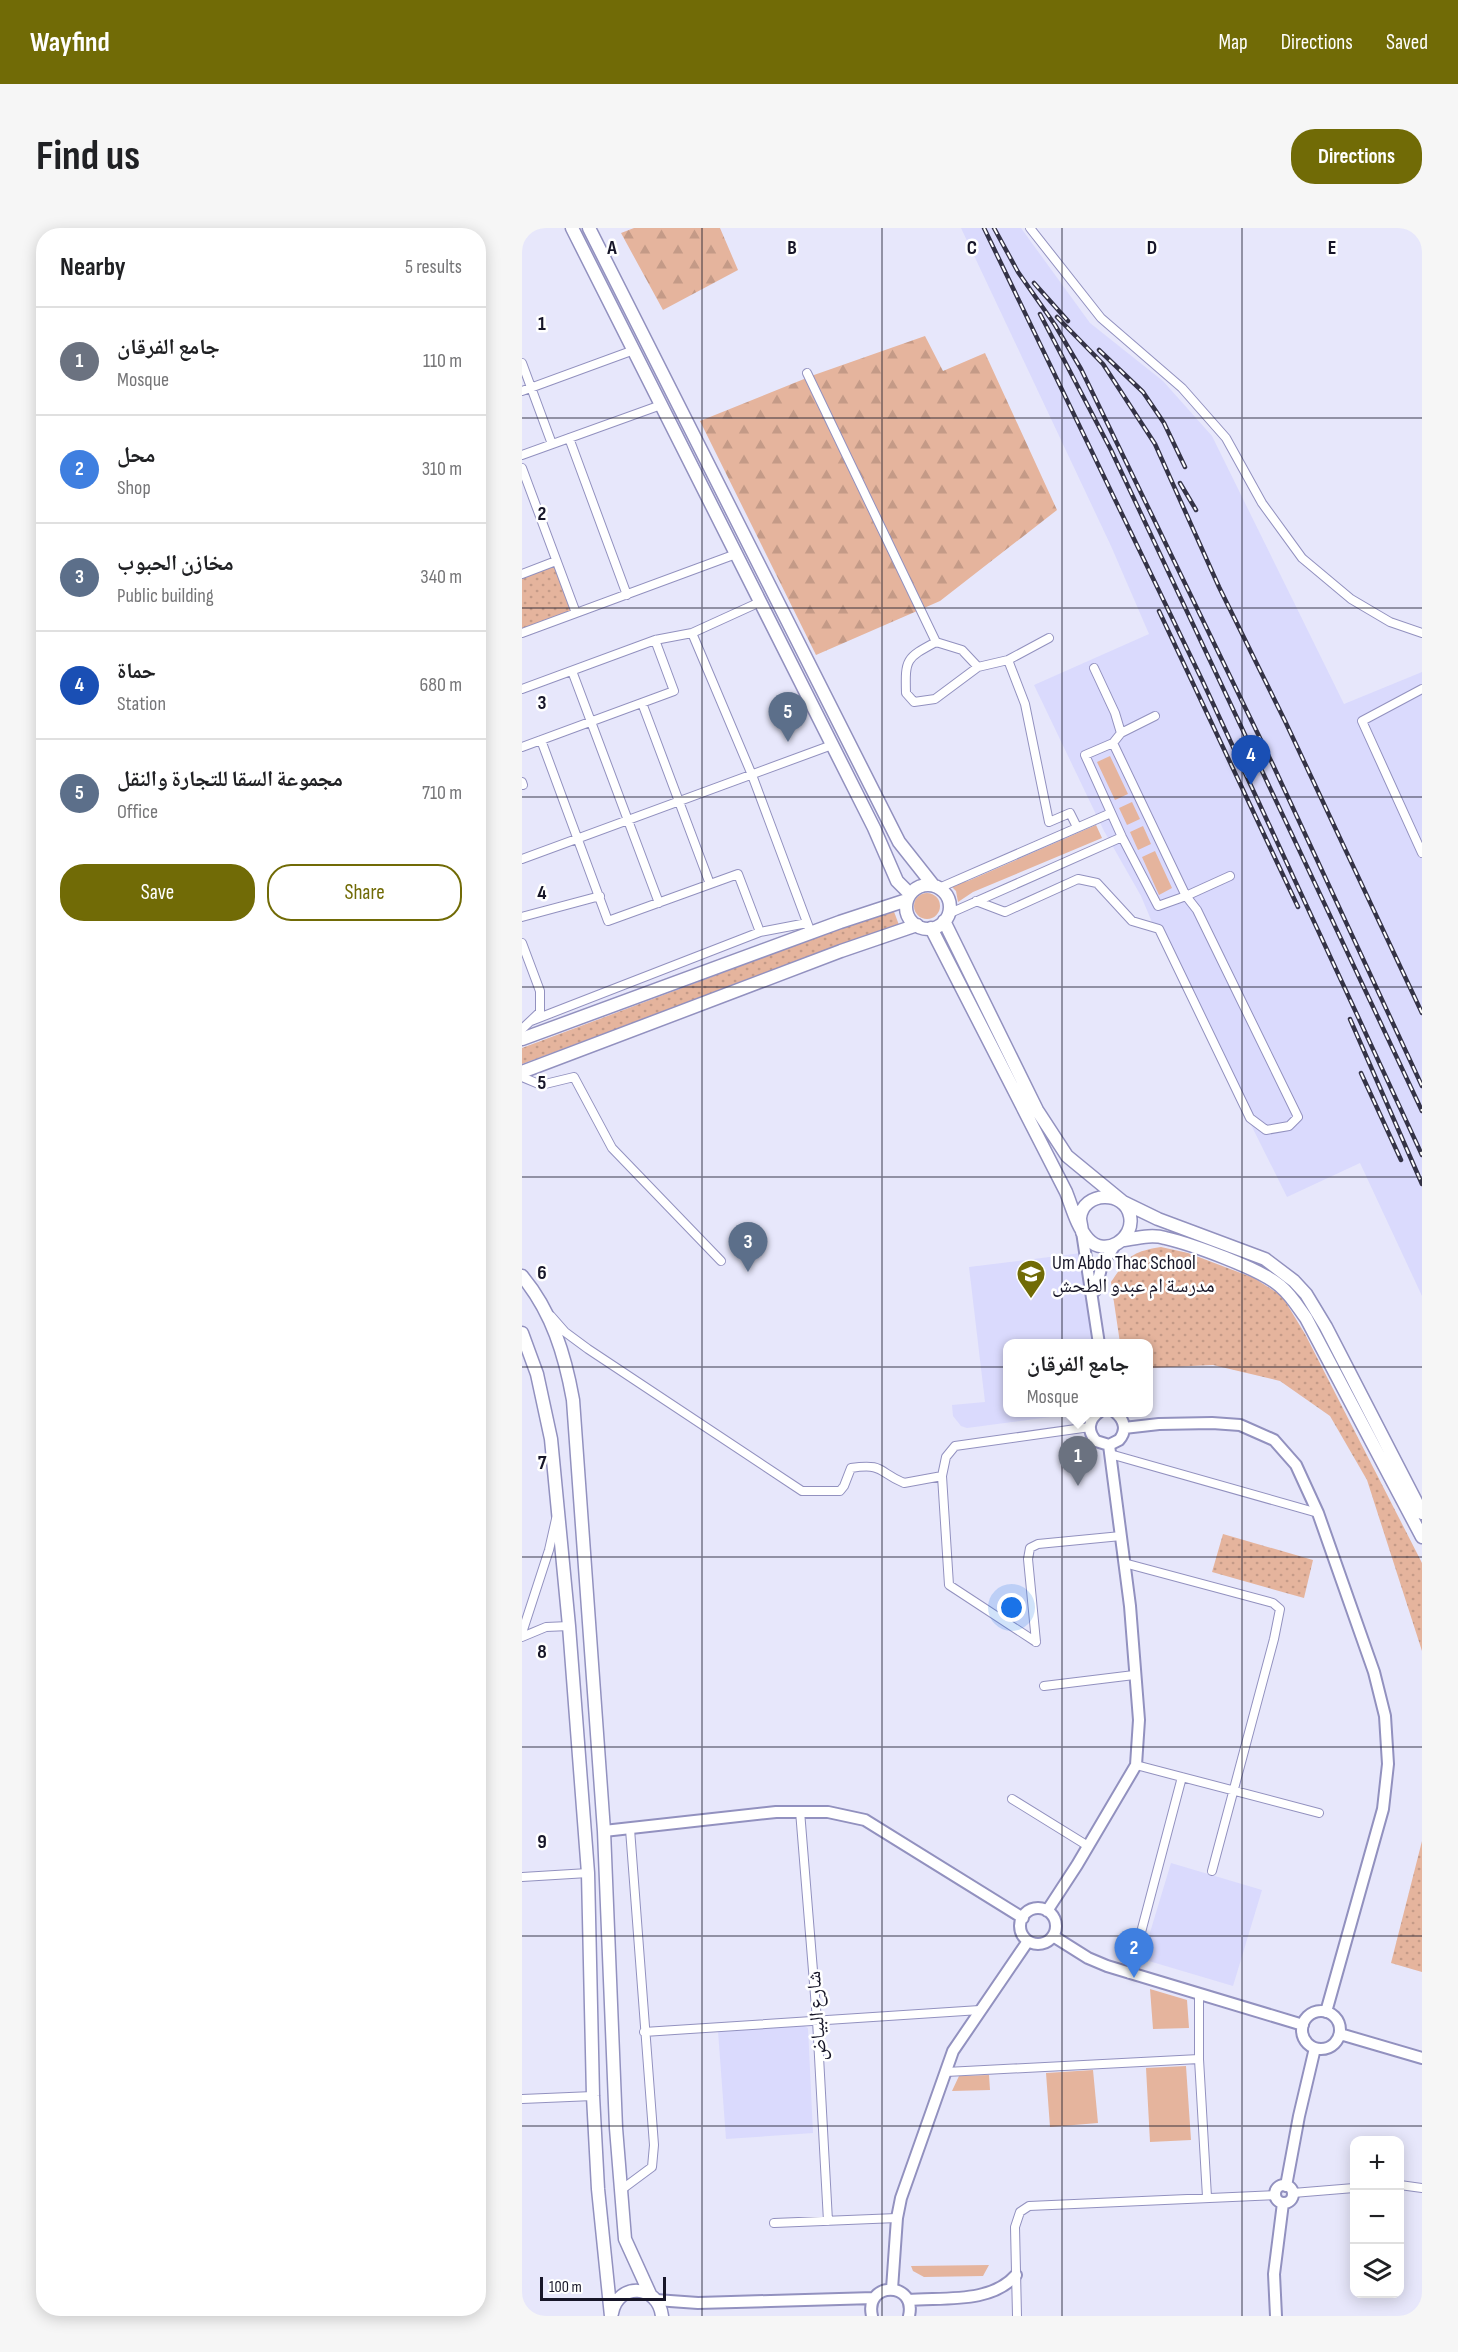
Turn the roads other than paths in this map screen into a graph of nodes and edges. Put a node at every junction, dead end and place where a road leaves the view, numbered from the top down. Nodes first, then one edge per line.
1 (572, 228) edge
2 (590, 228) edge
3 (1030, 228) edge
4 (634, 350) junction
5 (522, 363) edge
6 (807, 373) dead end
7 (531, 388) junction
8 (522, 391) edge
9 (661, 405) junction
10 (569, 438) junction
11 (552, 444) junction
12 (522, 455) edge
13 (522, 468) edge
14 (736, 554) junction
15 (556, 561) junction
16 (522, 573) edge
17 (627, 595) junction
18 (760, 602) junction
19 (576, 613) junction
20 (522, 633) edge
21 (692, 633) junction
22 (1422, 633) edge
23 (1049, 638) dead end
24 (655, 640) junction
25 (936, 642) junction
26 (1008, 660) junction
27 (978, 667) junction
28 (1094, 668) dead end
29 (572, 670) junction
30 (522, 689) edge
31 (1422, 689) edge
32 (642, 703) junction
33 (1155, 716) dead end
34 (591, 721) junction
35 (1120, 734) junction
36 (541, 740) junction
37 (1113, 743) junction
38 (832, 745) junction
39 (522, 747) edge
40 (752, 775) junction
41 (679, 801) junction
42 (1111, 813) junction
43 (628, 820) junction
44 (1077, 827) junction
45 (1122, 837) junction
46 (578, 839) junction
47 (1422, 853) edge
48 (522, 860) edge
49 (1230, 876) dead end
50 (897, 881) junction
51 (710, 884) junction
52 (936, 886) junction
53 (600, 896) junction
54 (1186, 896) junction
55 (908, 897) junction
56 (976, 901) junction
57 (658, 903) junction
58 (883, 907) junction
59 (522, 917) edge
60 (946, 918) junction
61 (916, 925) junction
62 (809, 928) junction
63 (931, 928) junction
64 (760, 932) junction
65 (522, 943) edge
66 (531, 1022) junction
67 (522, 1029) edge
68 (522, 1039) edge
69 (522, 1072) edge
70 (522, 1077) edge
71 (1123, 1202) junction
72 (1082, 1232) junction
73 (1119, 1242) junction
74 (721, 1261) dead end
75 (522, 1276) edge
76 (1094, 1298) junction
77 (543, 1307) junction
78 (522, 1333) edge
79 (1098, 1339) edge
80 (1094, 1417) edge
81 (1119, 1417) edge
82 (1090, 1427) junction
83 (1124, 1428) junction
84 (1110, 1449) junction
85 (942, 1476) junction
86 (558, 1509) junction
87 (1318, 1513) junction
88 (1422, 1513) edge
89 (1121, 1536) junction
90 (1422, 1537) edge
91 (1125, 1563) junction
92 (569, 1626) junction
93 (522, 1635) edge
94 (1134, 1675) junction
95 (1044, 1686) dead end
96 (1136, 1765) junction
97 (1182, 1777) junction
98 (1235, 1791) junction
99 (1011, 1799) dead end
100 (800, 1811) junction
101 (1319, 1813) dead end
102 (630, 1829) junction
103 (604, 1831) junction
104 (1088, 1846) junction
105 (1212, 1871) dead end
106 (588, 1873) junction
107 (522, 1877) edge
108 (1047, 1911) junction
109 (1023, 1918) junction
110 (1053, 1936) junction
111 (1028, 1941) junction
112 (1130, 1974) junction
113 (1199, 1995) junction
114 (980, 2010) junction
115 (1326, 2012) junction
116 (817, 2020) junction
117 (1303, 2025) junction
118 (644, 2032) junction
119 (1340, 2034) junction
120 (1315, 2048) junction
121 (1422, 2058) edge
122 (1199, 2059) junction
123 (946, 2072) junction
124 (593, 2096) junction
125 (522, 2099) edge
126 (1404, 2186) edge
127 (1350, 2188) edge
128 (1422, 2188) edge
129 (1289, 2189) junction
130 (621, 2190) junction
131 (1207, 2197) junction
132 (1279, 2199) junction
133 (897, 2218) junction
134 (828, 2221) junction
135 (774, 2223) dead end
136 (1016, 2275) junction
137 (892, 2289) junction
138 (653, 2297) junction
139 (873, 2298) junction
140 (908, 2300) junction
141 (611, 2316) edge
142 (662, 2316) edge
143 (872, 2316) edge
144 (909, 2316) edge
145 (1017, 2316) edge
146 (1275, 2316) edge

1 - 4 main road
2 - 52 main road
3 - 22 street
4 - 7 street
4 - 9 main road
5 - 7 street
6 - 25 street
7 - 8 street
7 - 11 street
9 - 10 street
9 - 14 main road
10 - 11 street
10 - 17 street
11 - 12 street
13 - 15 street
14 - 17 street
14 - 18 main road
15 - 16 street
15 - 19 street
17 - 19 street
18 - 21 street
18 - 38 main road
19 - 20 street
21 - 24 street
21 - 40 street
23 - 26 street
24 - 29 street
24 - 32 street
25 - 27 street
25 - 27 street
26 - 27 street
26 - 44 street
28 - 35 street
29 - 30 street
29 - 34 street
31 - 47 street
32 - 34 street
32 - 41 street
33 - 35 street
34 - 36 street
34 - 43 street
35 - 37 street
36 - 39 street
36 - 46 street
37 - 42 street
37 - 54 street
38 - 40 street
38 - 50 main road
40 - 41 street
40 - 62 street
41 - 43 street
41 - 51 street
42 - 44 street
42 - 45 street
43 - 46 street
43 - 57 street
44 - 52 street
45 - 54 street
45 - 56 street
46 - 48 street
46 - 53 street
49 - 54 street
50 - 55 main road
50 - 58 main road
51 - 57 street
51 - 64 street
52 - 55 main road
52 - 60 main road
53 - 57 street
53 - 59 street
54 - 56 street
55 - 58 main road
55 - 61 main road
56 - 60 street
58 - 62 main road
60 - 63 main road
60 - 71 main road
61 - 63 main road
61 - 69 main road
62 - 64 street
62 - 68 main road
63 - 72 main road
64 - 66 street
65 - 66 street
66 - 67 street
70 - 74 street
71 - 72 main road
71 - 73 main road
71 - 88 main road
72 - 73 main road
72 - 76 street
73 - 76 street
73 - 90 main road
75 - 77 main road
76 - 79 street
77 - 85 street
77 - 103 main road
78 - 86 main road
80 - 82 street
81 - 83 street
82 - 84 street
82 - 85 street
83 - 84 street
83 - 87 street
84 - 87 street
84 - 89 street
85 - 89 street
86 - 92 main road
86 - 93 street
87 - 115 street
89 - 91 street
91 - 94 street
91 - 98 street
92 - 93 street
92 - 106 main road
94 - 95 street
94 - 96 street
96 - 97 street
96 - 104 street
97 - 98 street
97 - 112 street
98 - 101 street
98 - 105 street
99 - 104 street
100 - 102 street
100 - 109 street
100 - 116 street, شارع البياض
102 - 103 street
102 - 118 street
103 - 130 main road
104 - 108 street
106 - 107 street
106 - 124 main road
108 - 109 street
108 - 110 street
109 - 111 street
110 - 111 street
110 - 112 street
111 - 114 street
112 - 113 street
113 - 117 street
113 - 122 street
114 - 116 street
114 - 123 street
115 - 117 street
115 - 119 street
116 - 118 street
116 - 134 street, شارع البياض
117 - 120 street
118 - 130 street
119 - 120 street
119 - 121 street
120 - 129 street
122 - 123 street
122 - 131 street
123 - 133 street
124 - 125 street
124 - 141 main road
126 - 128 street
127 - 129 street
129 - 132 street
129 - 132 street
130 - 138 main road
131 - 132 street
131 - 136 street
132 - 146 street
133 - 134 street
133 - 137 street
134 - 135 street
136 - 140 street
136 - 145 street
137 - 139 street
137 - 140 street
138 - 139 street
138 - 141 main road
138 - 142 main road
139 - 143 street
140 - 144 street

